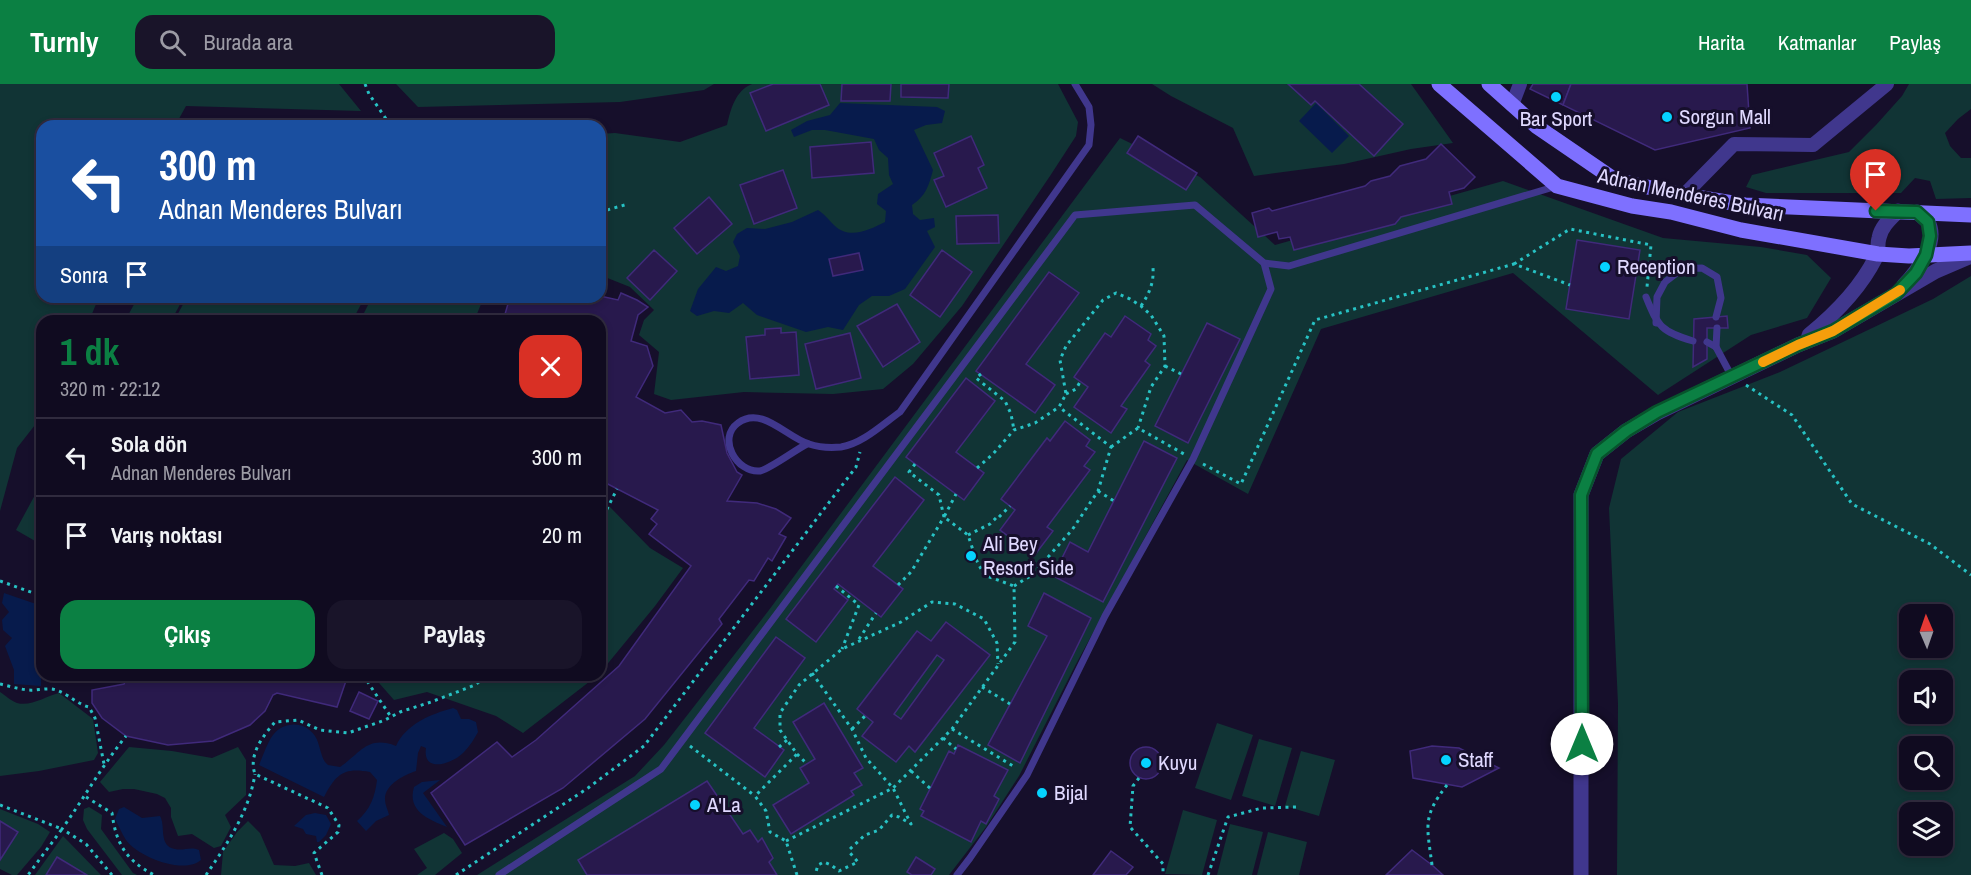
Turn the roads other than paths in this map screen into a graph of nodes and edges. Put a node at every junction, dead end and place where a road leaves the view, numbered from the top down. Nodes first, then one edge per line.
1 (1075, 84) edge
2 (1439, 84) edge
3 (1489, 84) edge
4 (1520, 84) edge
5 (1887, 84) edge
6 (1512, 105) junction
7 (1557, 186) junction
8 (1684, 195) junction
9 (1898, 212) junction
10 (1917, 212) junction
11 (1971, 215) edge
12 (1878, 254) junction
13 (1926, 255) junction
14 (1971, 255) edge
15 (1264, 263) junction
16 (1896, 294) junction
17 (1646, 297) road end
18 (1716, 316) dead end
19 (1656, 323) junction
20 (1716, 328) dead end
21 (1693, 341) dead end
22 (1707, 342) dead end
23 (1798, 345) junction
24 (1716, 347) junction
25 (1732, 376) junction
26 (807, 444) junction
27 (499, 875) edge
28 (957, 875) edge
29 (1581, 875) edge

1 - 26 lane
2 - 7 main road, Adnan Menderes Bulvarı
3 - 6 main road, Adnan Menderes Bulvarı
4 - 6 street
5 - 8 street
6 - 8 main road, Adnan Menderes Bulvarı
7 - 12 main road, Adnan Menderes Bulvarı
7 - 15 lane
8 - 9 main road, Adnan Menderes Bulvarı
9 - 10 main road, Adnan Menderes Bulvarı
9 - 12 street
10 - 11 main road, Adnan Menderes Bulvarı
10 - 13 street
12 - 13 main road, Adnan Menderes Bulvarı
12 - 23 street
13 - 14 main road, Adnan Menderes Bulvarı
13 - 16 street
14 - 16 street
15 - 27 lane
15 - 28 lane
16 - 23 street
17 - 19 lane
18 - 19 lane
19 - 21 lane
20 - 24 lane
22 - 24 lane
23 - 25 street
24 - 25 lane
25 - 29 street
26 - 26 lane

